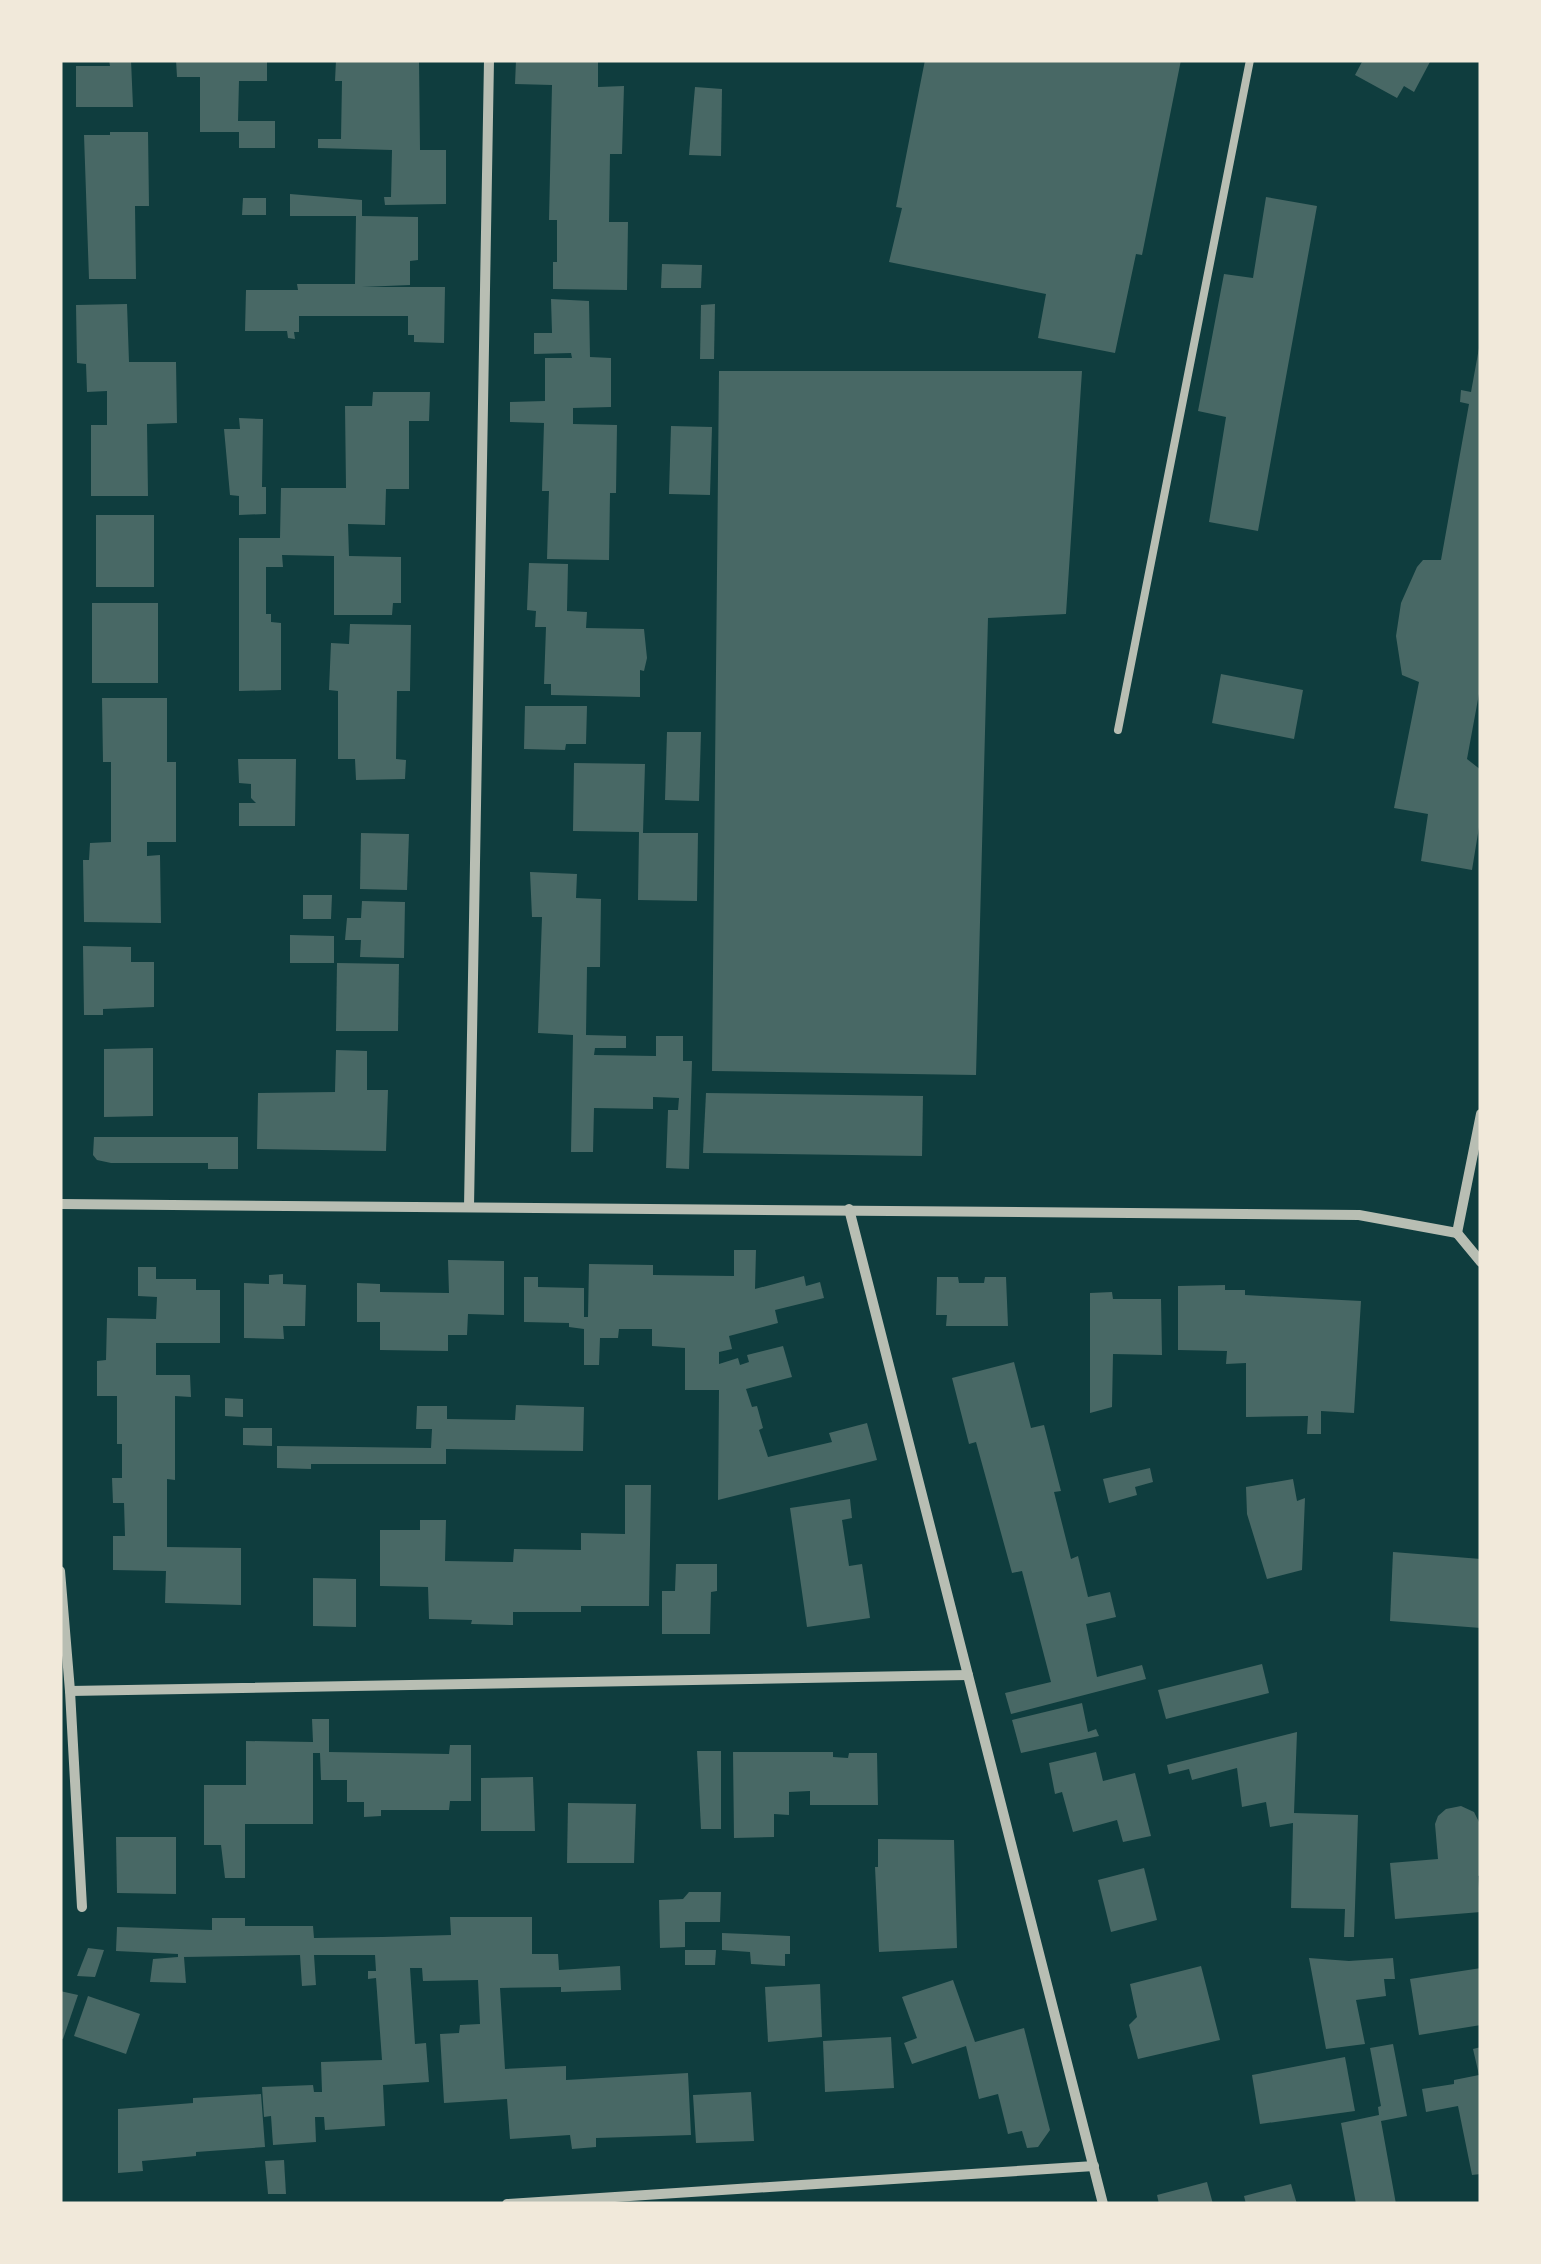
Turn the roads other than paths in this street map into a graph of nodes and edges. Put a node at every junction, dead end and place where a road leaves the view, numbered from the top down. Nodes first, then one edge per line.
1 (489, 60) edge
2 (1250, 60) edge
3 (1118, 730) dead end
4 (1481, 1114) edge
5 (60, 1204) edge
6 (470, 1206) junction
7 (849, 1210) junction
8 (1457, 1234) junction
9 (1481, 1262) edge
10 (60, 1571) edge
11 (968, 1674) junction
12 (70, 1691) junction
13 (82, 1907) dead end
14 (1094, 2166) junction
15 (507, 2204) edge
16 (1104, 2204) edge

1 - 6 street
2 - 3 lane
4 - 8 street
5 - 6 street
6 - 7 street
7 - 8 street
7 - 11 street
8 - 9 street
10 - 12 street
11 - 12 street
11 - 14 street
12 - 13 street
14 - 15 street
14 - 16 street

